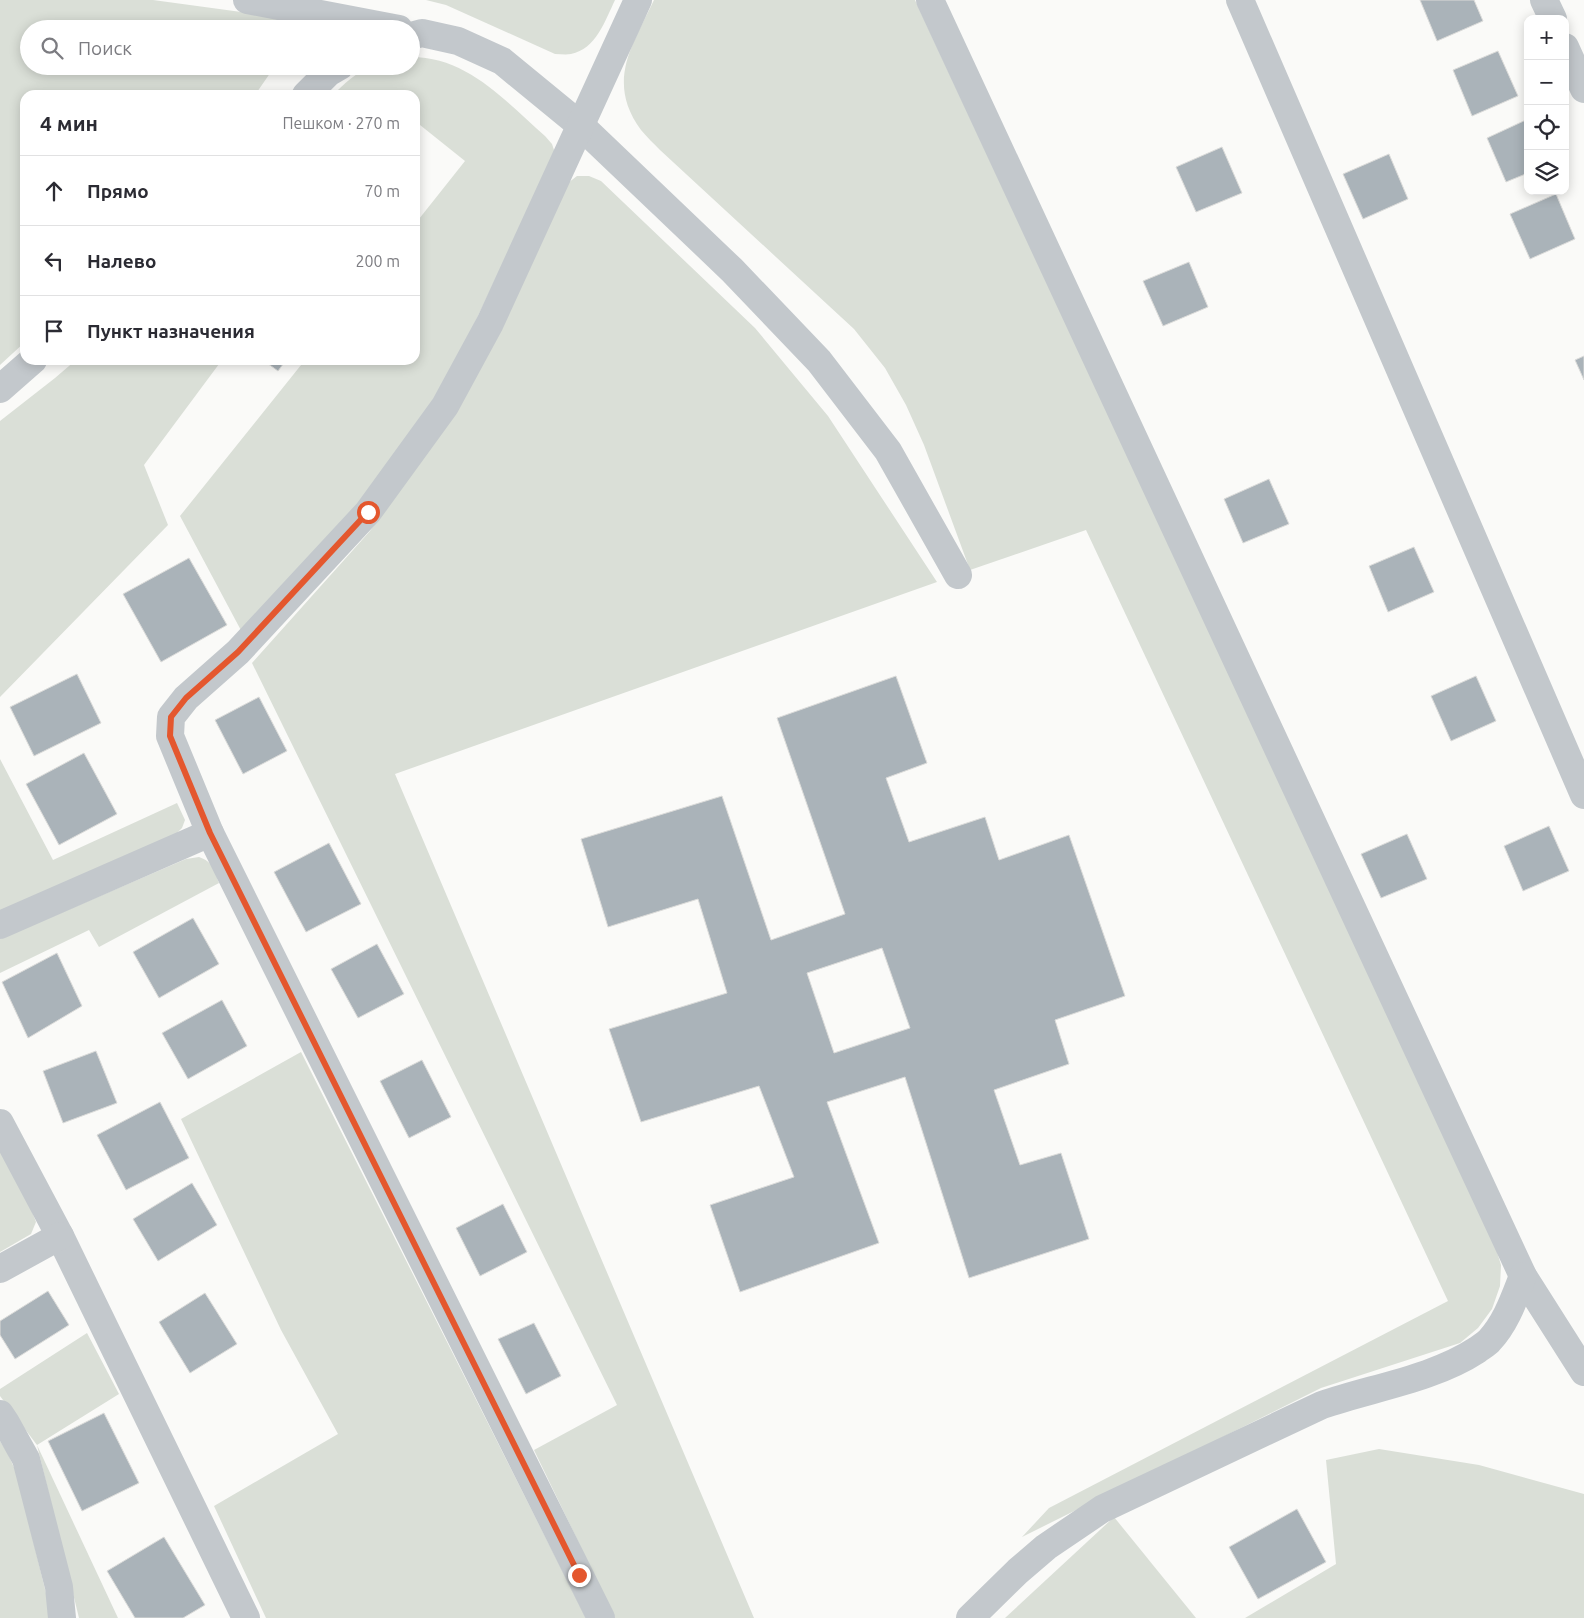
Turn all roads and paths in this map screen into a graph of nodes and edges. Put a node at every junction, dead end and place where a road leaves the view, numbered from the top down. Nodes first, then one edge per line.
1 (247, 0) edge
2 (638, 0) edge
3 (930, 0) edge
4 (1240, 0) edge
5 (1544, 0) edge
6 (1551, 15) edge
7 (350, 20) edge
8 (420, 34) edge
9 (1569, 56) edge
10 (326, 75) edge
11 (1584, 89) edge
12 (311, 90) edge
13 (580, 125) junction
14 (26, 365) edge
15 (0, 389) edge
16 (958, 575) dead end
17 (1584, 795) edge
18 (210, 833) junction
19 (0, 925) edge
20 (0, 1123) edge
21 (60, 1236) junction
22 (0, 1269) edge
23 (1523, 1276) junction
24 (1584, 1372) edge
25 (0, 1414) edge
26 (62, 1618) edge
27 (246, 1618) edge
28 (601, 1618) edge
29 (970, 1618) edge

1 - 7 street
2 - 13 street
3 - 23 street
4 - 17 street
5 - 6 street
8 - 13 street
9 - 11 street
10 - 12 street
13 - 16 street
13 - 18 street
14 - 15 street
18 - 19 street
18 - 28 street
20 - 21 street
21 - 22 street
21 - 27 street
23 - 24 street
23 - 29 street
25 - 26 street

